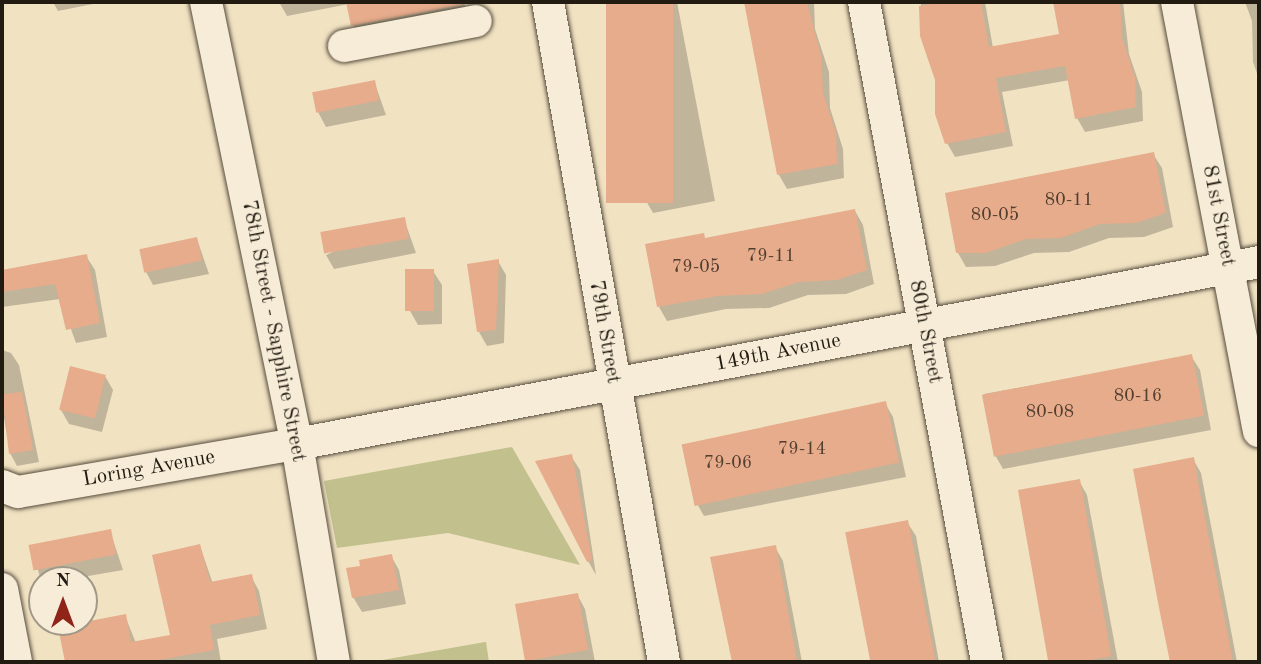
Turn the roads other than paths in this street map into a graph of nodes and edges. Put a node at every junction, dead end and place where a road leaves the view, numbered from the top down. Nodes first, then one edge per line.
1 (206, 2) edge
2 (548, 2) edge
3 (864, 2) edge
4 (1177, 2) edge
5 (476, 21) dead end
6 (344, 46) dead end
7 (1259, 262) edge
8 (1228, 268) junction
9 (923, 325) junction
10 (613, 385) junction
11 (1259, 431) edge
12 (297, 444) junction
13 (2, 486) edge
14 (2, 589) edge
15 (16, 662) edge
16 (334, 662) edge
17 (664, 662) edge
18 (987, 662) edge

1 - 12 street, 78th Street - Sapphire Street
2 - 10 street, 79th Street
3 - 9 street, 80th Street
4 - 8 street, 81st Street
5 - 6 street
7 - 8 street, 149th Avenue
8 - 9 street, 149th Avenue
8 - 11 street, 81st Street
9 - 10 street, 149th Avenue
9 - 18 street, 80th Street
10 - 12 street, 149th Avenue
10 - 17 street, 79th Street
12 - 13 street, Loring Avenue
12 - 16 street, 78th Street - Sapphire Street
14 - 15 street

